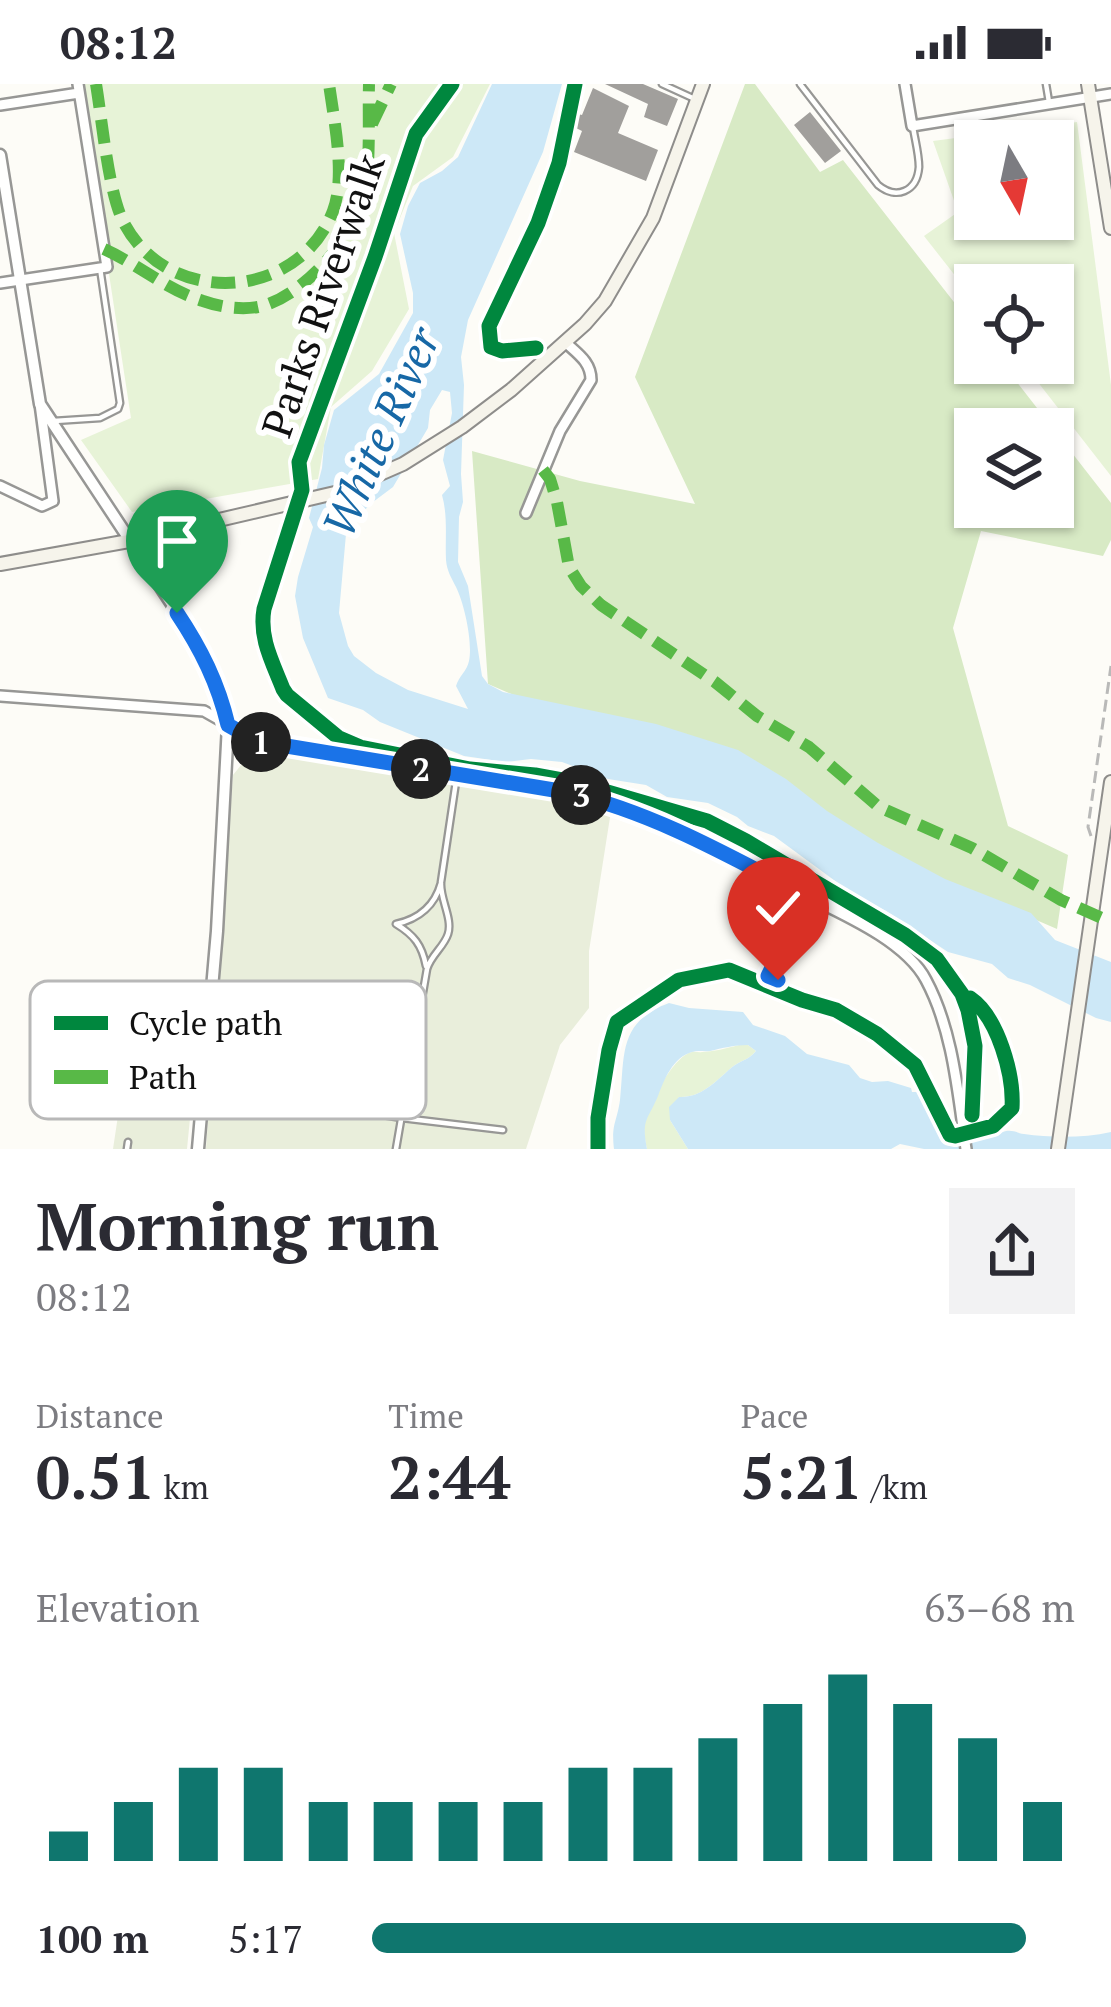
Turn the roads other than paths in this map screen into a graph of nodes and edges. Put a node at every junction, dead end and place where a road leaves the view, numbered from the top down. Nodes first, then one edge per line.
1 (703, 84) edge
2 (800, 84) edge
3 (905, 84) edge
4 (1046, 84) edge
5 (667, 85) edge
6 (79, 88) edge
7 (1089, 90) edge
8 (1111, 94) edge
9 (697, 100) junction
10 (1049, 104) junction
11 (0, 105) edge
12 (912, 125) junction
13 (0, 155) edge
14 (1108, 185) edge
15 (1111, 228) edge
16 (104, 267) junction
17 (20, 280) junction
18 (0, 283) edge
19 (565, 342) junction
20 (40, 404) junction
21 (50, 421) junction
22 (0, 486) edge
23 (526, 513) dead end
24 (130, 541) junction
25 (0, 564) edge
26 (0, 696) edge
27 (228, 725) junction
28 (458, 775) junction
29 (1111, 782) edge
30 (441, 883) junction
31 (806, 896) junction
32 (427, 969) junction
33 (760, 978) road end
34 (213, 981) edge
35 (425, 981) edge
36 (200, 1119) edge
37 (401, 1119) edge
38 (410, 1119) edge
39 (503, 1130) dead end
40 (198, 1149) edge
41 (397, 1149) edge
42 (966, 1149) edge
43 (1058, 1149) edge

1 - 9 main road
2 - 12 lane
3 - 12 street
4 - 10 lane
5 - 9 lane
6 - 11 street
6 - 16 street
7 - 8 street
7 - 10 street
7 - 14 main road
9 - 19 main road
10 - 12 street
13 - 17 street
14 - 15 main road
16 - 17 street
16 - 21 lane
17 - 18 street
17 - 20 street
19 - 23 street
19 - 24 main road
20 - 21 street
20 - 22 street
21 - 24 street
24 - 25 main road
24 - 27 street
26 - 27 street
27 - 28 street
27 - 34 street
28 - 30 lane
28 - 31 street
29 - 43 main road
30 - 32 lane
30 - 32 lane
31 - 33 lane
31 - 42 street
32 - 35 lane
36 - 40 street
37 - 41 lane
38 - 39 lane

